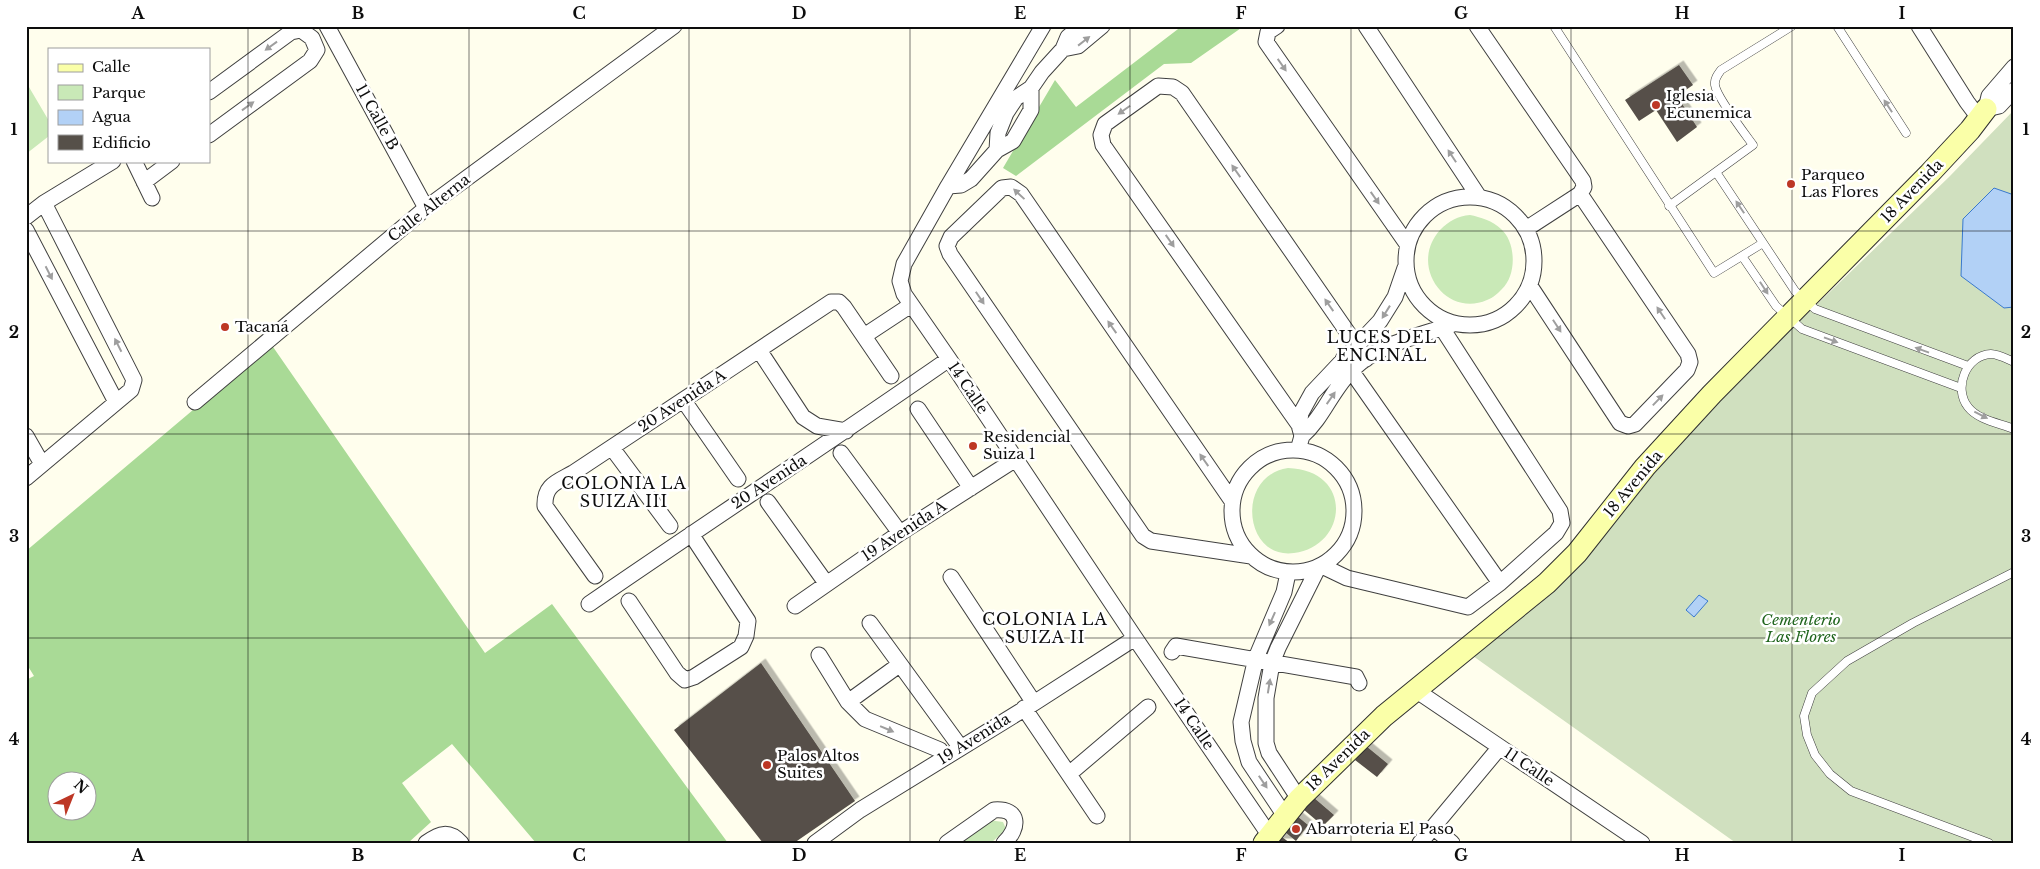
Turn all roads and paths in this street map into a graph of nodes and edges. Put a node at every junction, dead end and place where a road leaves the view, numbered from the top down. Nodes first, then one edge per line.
1 (327, 26) edge
2 (674, 26) edge
3 (1043, 26) edge
4 (1081, 26) edge
5 (1102, 26) edge
6 (1277, 26) edge
7 (1366, 26) edge
8 (1477, 26) edge
9 (1554, 26) edge
10 (1792, 26) edge
11 (1837, 26) edge
12 (1919, 26) edge
13 (1064, 50) junction
14 (2014, 68) edge
15 (2014, 90) edge
16 (210, 91) edge
17 (1983, 113) junction
18 (1906, 133) dead end
19 (210, 134) edge
20 (110, 162) edge
21 (134, 162) edge
22 (171, 162) edge
23 (1716, 172) junction
24 (144, 182) junction
25 (948, 186) junction
26 (1580, 194) junction
27 (1479, 197) junction
28 (152, 198) dead end
29 (44, 203) junction
30 (1669, 206) junction
31 (426, 208) junction
32 (26, 218) edge
33 (1526, 229) junction
34 (26, 230) edge
35 (1763, 243) junction
36 (1407, 244) junction
37 (1742, 256) junction
38 (1406, 268) junction
39 (1530, 286) junction
40 (1805, 300) junction
41 (911, 305) junction
42 (1788, 317) junction
43 (1449, 326) junction
44 (864, 336) junction
45 (1356, 345) junction
46 (759, 350) junction
47 (950, 359) junction
48 (1366, 359) junction
49 (2014, 362) edge
50 (1348, 364) junction
51 (1968, 366) junction
52 (891, 376) dead end
53 (1961, 388) junction
54 (684, 400) junction
55 (116, 402) junction
56 (195, 402) dead end
57 (918, 409) dead end
58 (2014, 429) edge
59 (846, 431) junction
60 (26, 436) edge
61 (1300, 437) junction
62 (612, 448) junction
63 (841, 453) dead end
64 (1016, 459) junction
65 (42, 464) junction
66 (26, 478) edge
67 (738, 479) dead end
68 (971, 488) junction
69 (1232, 501) junction
70 (768, 502) dead end
71 (670, 526) dead end
72 (900, 533) junction
73 (691, 534) junction
74 (1251, 556) junction
75 (1320, 567) junction
76 (2014, 572) edge
77 (1288, 573) junction
78 (595, 576) dead end
79 (951, 577) dead end
80 (826, 583) junction
81 (1500, 583) junction
82 (629, 601) dead end
83 (589, 604) dead end
84 (795, 606) dead end
85 (870, 623) dead end
86 (1135, 638) junction
87 (1172, 652) dead end
88 (819, 655) dead end
89 (1256, 658) junction
90 (1272, 663) junction
91 (899, 665) junction
92 (1359, 683) dead end
93 (1417, 691) junction
94 (848, 702) junction
95 (1029, 706) junction
96 (1148, 707) dead end
97 (1500, 747) junction
98 (961, 748) junction
99 (1269, 752) junction
100 (944, 758) junction
101 (1249, 762) junction
102 (1069, 774) junction
103 (1299, 799) junction
104 (1098, 816) dead end
105 (1285, 816) junction
106 (1433, 827) junction
107 (1267, 839) edge
108 (426, 843) edge
109 (462, 843) edge
110 (815, 843) edge
111 (947, 843) edge
112 (1004, 843) edge
113 (1420, 843) edge
114 (1452, 843) edge
115 (1642, 843) edge
116 (1989, 843) edge

1 - 31 street, 11 Calle B
2 - 31 street, Calle Alterna
3 - 25 street, 14 Calle
4 - 13 street
13 -> 5 street
6 -> 36 street
27 -> 7 street
8 - 26 street
9 - 30 lane
10 - 23 lane
18 -> 11 lane
12 - 17 street
13 - 25 street
14 - 17 street, 18 Avenida
15 - 17 street, 18 Avenida
19 -> 16 street
17 - 40 street, 18 Avenida
20 - 29 street
21 - 24 street
22 - 24 street
23 - 30 lane
35 -> 23 lane
24 - 28 street
25 - 41 street, 14 Calle
26 - 33 street
39 -> 26 street
27 - 33 street
27 - 36 street
29 - 32 street
55 -> 29 street
30 - 37 lane
31 - 56 street, Calle Alterna
33 - 39 street
34 -> 55 street
35 - 37 lane
35 - 40 lane
36 - 38 street
37 -> 42 lane
38 - 43 street
38 -> 45 street
39 - 43 street
40 - 42 street, 18 Avenida
51 -> 40 lane
41 - 44 street
41 - 47 street, 14 Calle
42 -> 53 lane
42 - 93 street, 18 Avenida
43 - 48 street
43 - 81 street
44 - 46 street, 20 Avenida A
44 - 52 street
45 - 48 street
45 - 50 street
45 -> 61 street
46 - 54 street, 20 Avenida A
46 - 59 street
47 - 59 street, 20 Avenida
47 - 64 street, 14 Calle
48 - 50 street
49 - 51 lane
50 - 61 street
50 - 81 street
51 - 53 lane
53 -> 58 lane
54 - 62 street, 20 Avenida A
54 - 67 street
55 - 65 street
57 - 68 street
59 - 73 street, 20 Avenida
60 - 65 street
61 - 69 street
61 - 75 street
62 - 71 street
62 - 78 street, 20 Avenida A
63 - 72 street
64 - 68 street, 19 Avenida A
64 - 86 street, 14 Calle
65 - 66 street
68 - 72 street, 19 Avenida A
69 - 74 street
69 -> 74 street
70 - 80 street
72 - 80 street, 19 Avenida A
73 - 82 street
73 - 83 street, 20 Avenida
74 - 77 street
75 - 77 street
75 - 81 street
75 - 90 street
76 - 116 lane
77 -> 89 street
79 - 95 street
80 - 84 street, 19 Avenida A
85 - 91 street
86 - 95 street, 19 Avenida
86 - 107 street, 14 Calle
87 - 89 street
88 - 94 street
89 - 90 street
89 - 101 street
90 - 92 street
99 -> 90 street
91 - 94 street
91 - 98 street
93 - 97 street, 11 Calle
93 - 103 street, 18 Avenida
94 -> 100 street
95 - 98 street, 19 Avenida
95 - 102 street
96 - 102 street
97 - 106 street
97 - 115 street, 11 Calle
98 - 100 street, 19 Avenida
99 - 101 street
99 - 103 street
100 - 110 street, 19 Avenida
101 -> 105 street
102 - 104 street
103 - 105 street, 18 Avenida
105 - 107 street, 18 Avenida
106 - 113 street
106 - 114 street
108 - 109 street
111 - 112 street

